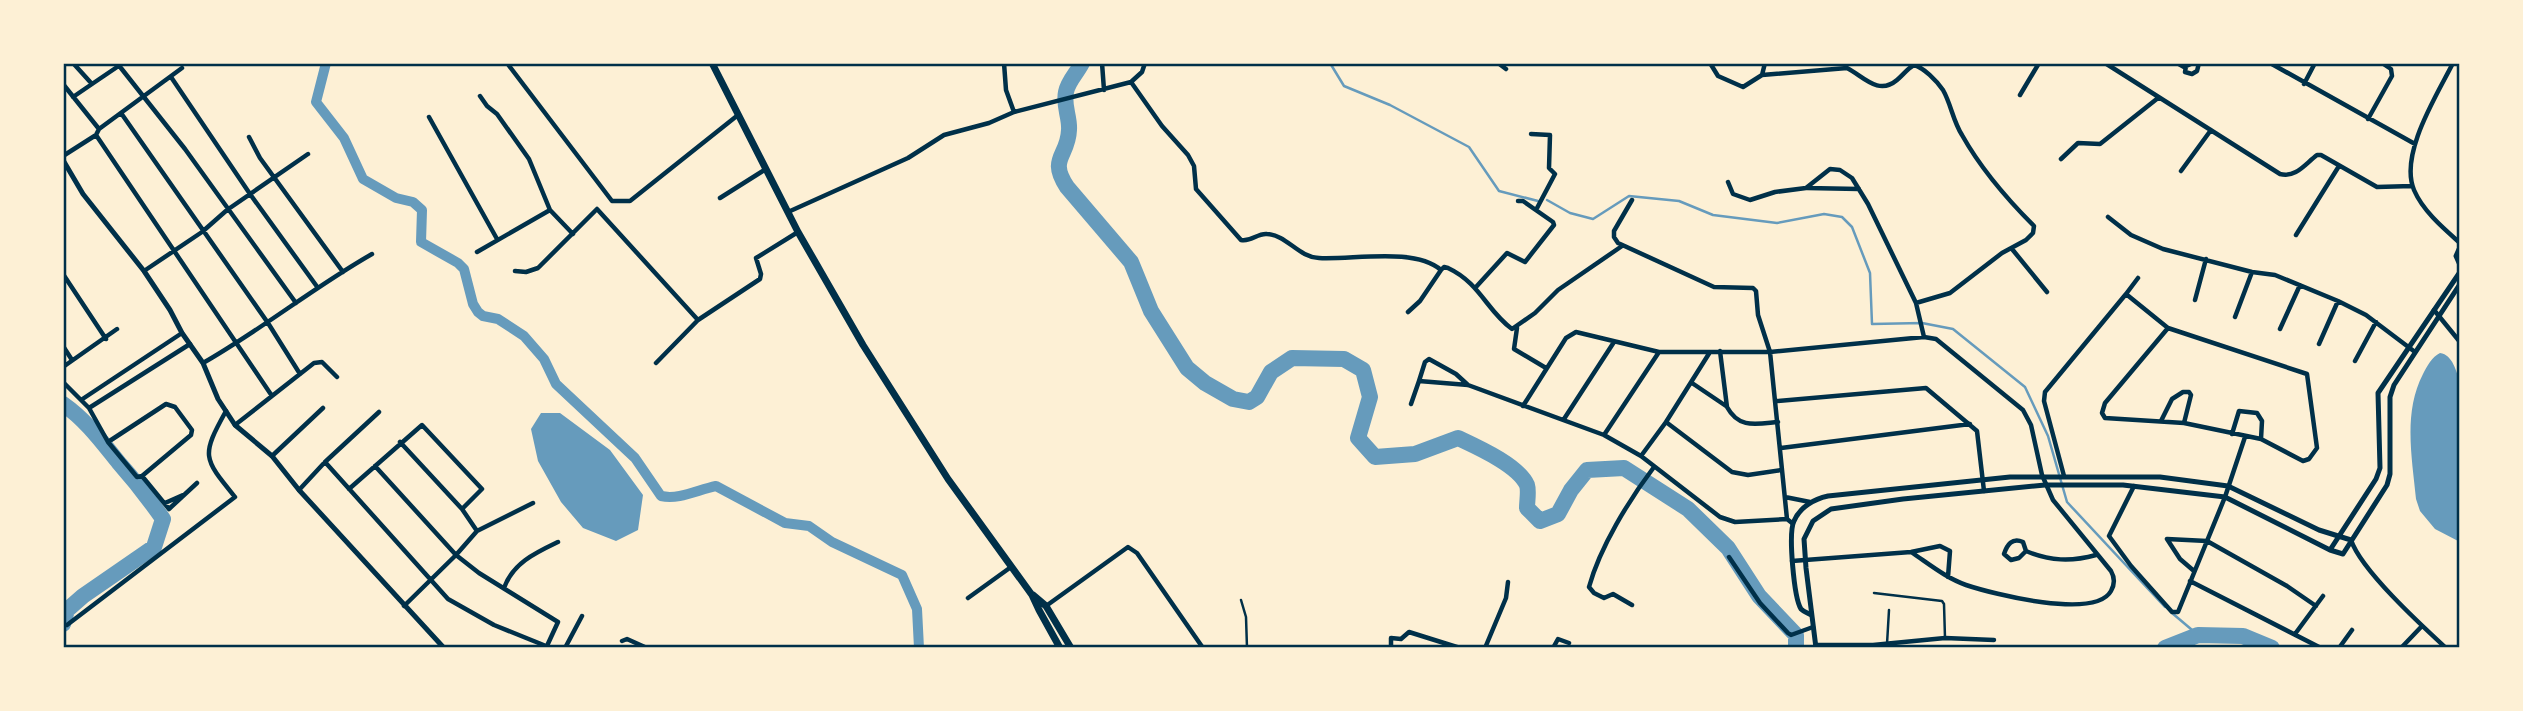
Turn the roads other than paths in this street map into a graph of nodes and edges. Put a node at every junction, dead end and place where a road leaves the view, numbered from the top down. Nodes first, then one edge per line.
1 (73, 63) edge
2 (507, 63) edge
3 (712, 63) edge
4 (1004, 63) edge
5 (1102, 63) edge
6 (1145, 63) edge
7 (1498, 63) edge
8 (1710, 63) edge
9 (1765, 63) edge
10 (2039, 63) edge
11 (2105, 63) edge
12 (2177, 63) edge
13 (2193, 63) edge
14 (2199, 63) edge
15 (2270, 63) edge
16 (2315, 63) edge
17 (2382, 63) edge
18 (2453, 63) edge
19 (120, 64) edge
20 (2186, 66) junction
21 (182, 68) dead end
22 (1506, 69) dead end
23 (1762, 75) junction
24 (171, 77) junction
25 (1131, 82) junction
26 (63, 83) edge
27 (92, 84) junction
28 (2305, 84) junction
29 (1104, 90) junction
30 (145, 95) junction
31 (2020, 95) dead end
32 (480, 96) dead end
33 (73, 97) junction
34 (2158, 98) junction
35 (1014, 112) junction
36 (121, 113) junction
37 (738, 115) junction
38 (429, 117) dead end
39 (2368, 119) junction
40 (99, 129) junction
41 (2211, 130) junction
42 (1531, 134) dead end
43 (96, 135) junction
44 (249, 137) dead end
45 (2415, 144) junction
46 (308, 154) dead end
47 (63, 158) edge
48 (2061, 159) dead end
49 (2339, 166) junction
50 (766, 169) junction
51 (2181, 171) dead end
52 (275, 178) junction
53 (1728, 182) dead end
54 (2413, 186) junction
55 (1806, 188) junction
56 (1859, 189) junction
57 (250, 194) junction
58 (720, 198) dead end
59 (1632, 200) dead end
60 (1518, 201) dead end
61 (227, 210) junction
62 (550, 210) junction
63 (1536, 210) junction
64 (788, 212) junction
65 (2108, 217) dead end
66 (202, 232) junction
67 (798, 232) junction
68 (573, 234) junction
69 (2296, 235) dead end
70 (498, 239) junction
71 (2460, 245) edge
72 (1622, 246) junction
73 (2012, 249) junction
74 (174, 251) junction
75 (477, 253) dead end
76 (372, 254) dead end
77 (2206, 259) junction
78 (2460, 265) edge
79 (1441, 270) junction
80 (144, 271) junction
81 (515, 271) dead end
82 (342, 272) junction
83 (2252, 272) junction
84 (2460, 272) edge
85 (63, 274) edge
86 (2138, 278) dead end
87 (2460, 284) edge
88 (2300, 285) junction
89 (1476, 287) junction
90 (318, 288) junction
91 (2048, 292) dead end
92 (2126, 294) junction
93 (2195, 300) dead end
94 (2338, 300) junction
95 (296, 303) junction
96 (1916, 303) junction
97 (1408, 312) dead end
98 (2437, 312) junction
99 (2235, 317) dead end
100 (698, 320) junction
101 (2376, 322) junction
102 (268, 323) junction
103 (1517, 327) junction
104 (2168, 328) junction
105 (117, 329) dead end
106 (2280, 329) dead end
107 (182, 333) junction
108 (1924, 337) junction
109 (106, 339) junction
110 (1614, 342) junction
111 (2460, 342) edge
112 (238, 343) junction
113 (190, 344) junction
114 (2319, 344) dead end
115 (63, 345) edge
116 (2408, 346) junction
117 (1720, 351) junction
118 (1659, 352) junction
119 (1710, 352) junction
120 (1770, 352) junction
121 (2415, 352) junction
122 (72, 360) junction
123 (2355, 360) dead end
124 (203, 363) junction
125 (656, 363) dead end
126 (63, 367) edge
127 (1546, 368) junction
128 (300, 374) junction
129 (337, 377) dead end
130 (1419, 381) junction
131 (63, 382) edge
132 (1692, 383) junction
133 (1468, 385) junction
134 (272, 396) junction
135 (80, 400) junction
136 (1777, 401) junction
137 (1411, 404) dead end
138 (1523, 406) junction
139 (1727, 407) junction
140 (89, 408) junction
141 (323, 408) dead end
142 (226, 411) junction
143 (379, 412) dead end
144 (1564, 419) junction
145 (1666, 422) junction
146 (1778, 422) junction
147 (2161, 422) junction
148 (2184, 423) junction
149 (1971, 424) junction
150 (235, 425) junction
151 (2232, 434) junction
152 (1604, 435) junction
153 (2245, 437) junction
154 (2261, 439) junction
155 (108, 442) junction
156 (400, 442) junction
157 (1780, 448) junction
158 (272, 456) junction
159 (1641, 456) junction
160 (325, 462) junction
161 (374, 466) junction
162 (1654, 467) junction
163 (1781, 470) junction
164 (2042, 475) junction
165 (142, 476) junction
166 (2062, 476) junction
167 (1983, 479) junction
168 (197, 484) dead end
169 (2045, 485) junction
170 (2134, 486) junction
171 (2228, 486) junction
172 (349, 489) junction
173 (299, 490) junction
174 (1984, 491) junction
175 (1785, 497) junction
176 (2225, 497) junction
177 (1810, 502) junction
178 (533, 503) dead end
179 (462, 509) junction
180 (1790, 521) junction
181 (477, 531) junction
182 (2339, 537) junction
183 (2351, 540) junction
184 (2207, 541) junction
185 (558, 542) dead end
186 (2330, 550) junction
187 (2026, 551) junction
188 (1911, 552) junction
189 (2356, 553) junction
190 (2343, 554) junction
191 (456, 555) junction
192 (2096, 555) junction
193 (1729, 557) dead end
194 (1792, 561) junction
195 (1805, 561) junction
196 (1012, 566) junction
197 (2194, 572) junction
198 (1948, 576) junction
199 (430, 578) junction
200 (2190, 581) junction
201 (1508, 582) dead end
202 (504, 588) junction
203 (1874, 593) dead end
204 (1032, 594) junction
205 (2323, 596) dead end
206 (968, 598) dead end
207 (1241, 600) dead end
208 (1632, 605) dead end
209 (1046, 606) junction
210 (2316, 606) junction
211 (404, 607) junction
212 (1889, 610) dead end
213 (1811, 615) junction
214 (582, 616) dead end
215 (67, 625) dead end
216 (2422, 626) junction
217 (1813, 627) junction
218 (2353, 630) dead end
219 (2295, 634) junction
220 (1945, 638) junction
221 (1994, 640) dead end
222 (622, 641) dead end
223 (1569, 643) dead end
224 (1887, 644) junction
225 (546, 647) edge
226 (1816, 647) edge
227 (444, 648) edge
228 (565, 648) edge
229 (647, 648) edge
230 (1060, 648) edge
231 (1071, 648) edge
232 (1203, 648) edge
233 (1247, 648) edge
234 (1391, 648) edge
235 (1460, 648) edge
236 (1485, 648) edge
237 (1553, 648) edge
238 (2321, 648) edge
239 (2339, 648) edge
240 (2401, 648) edge
241 (2446, 648) edge

1 - 27 street
2 - 37 street
3 - 37 highway
4 - 35 street
5 - 29 street
6 - 25 street
7 - 22 street
8 - 23 street
9 - 23 street
10 - 31 street
11 - 34 street
12 - 20 street
13 - 20 street
14 - 20 street
15 - 28 street
16 - 28 street
17 - 39 street
18 - 45 street
19 - 27 street
19 - 30 street
21 - 24 street
23 - 73 street
24 - 30 street
24 - 57 street
25 - 29 street
25 - 79 street
26 - 33 street
27 - 33 street
28 - 39 street
29 - 35 street
30 - 36 street
30 - 61 street
32 - 62 street
33 - 40 street
34 - 41 street
34 - 48 street
35 - 64 street
36 - 40 street
36 - 66 street
37 - 50 highway
38 - 70 street
39 - 45 street
40 - 43 street
41 - 49 street
41 - 51 street
42 - 63 street
43 - 47 street
43 - 74 street
44 - 52 street
45 - 54 street
46 - 52 street
47 - 80 street
49 - 54 street
49 - 69 street
50 - 58 street
50 - 64 highway
52 - 57 street
52 - 82 street
53 - 55 street
54 - 71 street
55 - 56 street
55 - 56 street
56 - 96 street
57 - 61 street
57 - 90 street
59 - 72 street
60 - 63 street
61 - 66 street
61 - 95 street
62 - 68 street
62 - 70 street
63 - 89 street
64 - 67 highway
65 - 77 street
66 - 74 street
66 - 102 street
67 - 100 street
67 - 196 highway
68 - 81 street
68 - 100 street
70 - 75 street
71 - 78 street
72 - 103 street
72 - 120 street
73 - 91 street
73 - 96 street
74 - 80 street
74 - 112 street
76 - 82 street
77 - 83 street
77 - 93 street
79 - 89 street
79 - 97 street
80 - 107 street
82 - 90 street
83 - 88 street
83 - 99 street
84 - 98 street
85 - 109 street
86 - 92 street
87 - 98 street
88 - 94 street
88 - 106 street
89 - 103 street
90 - 95 street
92 - 104 street
92 - 166 street
94 - 101 street
94 - 114 street
95 - 102 street
96 - 108 street
98 - 111 street
98 - 116 street
98 - 121 street
100 - 125 street
101 - 116 street
101 - 123 street
102 - 112 street
102 - 128 street
103 - 127 street
104 - 147 street
104 - 154 street
105 - 109 street
107 - 113 street
107 - 135 street
108 - 120 street
108 - 164 street
109 - 122 street
110 - 118 street
110 - 127 street
110 - 144 street
112 - 124 street
112 - 134 street
113 - 124 street
113 - 140 street
115 - 122 street
116 - 121 street
116 - 182 street
117 - 119 street
117 - 120 street
117 - 139 street
118 - 119 street
118 - 152 street
119 - 132 street
120 - 136 street
121 - 183 street
122 - 126 street
124 - 142 street
127 - 138 street
128 - 129 street
128 - 134 street
130 - 133 street
130 - 133 street
130 - 137 street
131 - 135 street
132 - 139 street
132 - 145 street
133 - 138 street
134 - 150 street
135 - 140 street
136 - 146 street
136 - 149 street
138 - 144 street
139 - 146 street
140 - 155 street
141 - 158 street
142 - 150 street
142 - 215 street
143 - 160 street
144 - 152 street
145 - 159 street
145 - 163 street
146 - 157 street
147 - 148 street
147 - 148 street
148 - 151 street
149 - 157 street
149 - 167 street
150 - 158 street
151 - 153 street
151 - 154 street
152 - 159 street
153 - 154 street
153 - 171 street
155 - 165 street
155 - 165 street
156 - 161 street
156 - 179 street
156 - 179 street
157 - 163 street
158 - 173 street
159 - 162 street
160 - 172 street
160 - 173 street
161 - 172 street
161 - 191 street
162 - 180 street
162 - 208 street
163 - 175 street
164 - 166 street
164 - 167 street
164 - 169 street
165 - 168 street
166 - 171 street
167 - 174 street
167 - 177 street
169 - 170 street
169 - 174 street
169 - 192 street
170 - 176 street
170 - 200 street
171 - 176 street
171 - 182 street
172 - 199 street
173 - 211 street
174 - 195 street
175 - 177 street
175 - 180 street
176 - 184 street
176 - 186 street
177 - 180 street
178 - 181 street
179 - 181 street
180 - 194 street
181 - 191 street
182 - 183 street
182 - 186 street
183 - 189 street
183 - 190 street
184 - 197 street
184 - 197 street
184 - 210 street
185 - 202 street
186 - 190 street
187 - 187 street
187 - 192 street
188 - 195 street
188 - 198 street
188 - 198 street
189 - 190 street
189 - 216 street
191 - 199 street
191 - 202 street
192 - 198 street
193 - 217 street
194 - 195 street
194 - 213 street
195 - 213 street
196 - 204 highway
196 - 206 street
197 - 200 street
199 - 211 street
199 - 225 street
200 - 219 street
201 - 236 street
202 - 225 street
203 - 220 lane
204 - 209 highway
204 - 230 highway
205 - 210 street
207 - 233 lane
209 - 231 highway
209 - 232 street
210 - 219 street
211 - 227 street
212 - 224 lane
213 - 217 street
214 - 228 street
216 - 240 street
216 - 241 street
217 - 226 street
218 - 239 street
219 - 238 street
220 - 221 street
220 - 224 street
222 - 229 street
223 - 237 street
224 - 226 street
234 - 235 street

